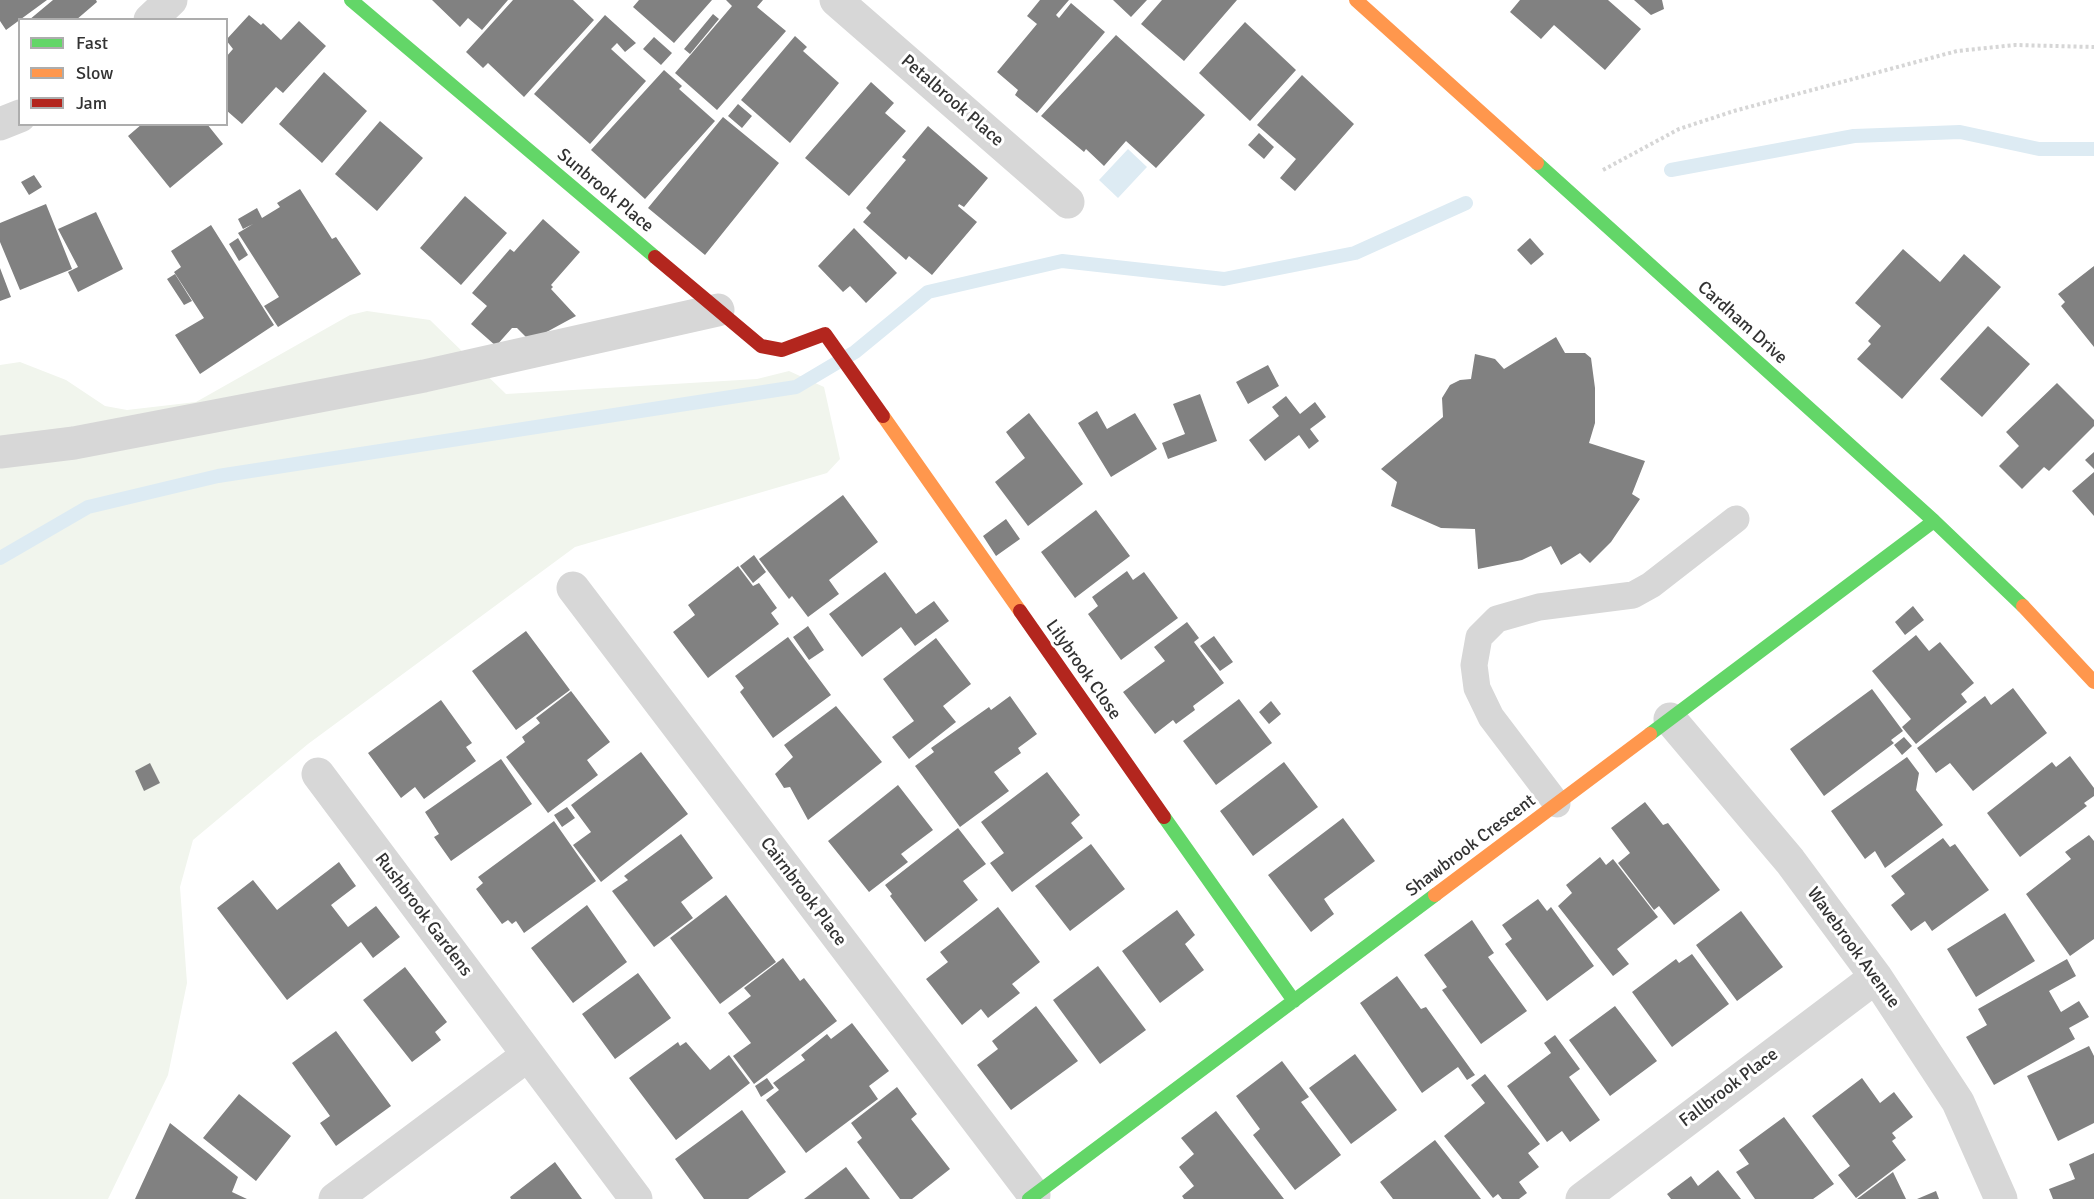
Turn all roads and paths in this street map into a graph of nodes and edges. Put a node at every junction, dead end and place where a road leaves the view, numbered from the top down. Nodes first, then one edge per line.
1 (171, 0) edge
2 (351, 0) edge
3 (836, 0) edge
4 (1366, 3) edge
5 (152, 18) edge
6 (2094, 46) edge
7 (18, 117) edge
8 (0, 124) edge
9 (1565, 190) junction
10 (1068, 202) dead end
11 (718, 310) junction
12 (842, 359) joint
13 (0, 452) edge
14 (1736, 519) dead end
15 (1934, 521) junction
16 (573, 588) dead end
17 (2094, 682) edge
18 (1670, 719) junction
19 (318, 774) dead end
20 (1557, 804) junction
21 (1876, 977) junction
22 (1294, 1001) junction
23 (528, 1055) junction
24 (1032, 1197) edge
25 (335, 1199) edge
26 (636, 1199) edge
27 (1582, 1199) edge
28 (2001, 1199) edge

1 - 5 street
2 - 11 street, Sunbrook Place
3 - 10 street, Petalbrook Place
4 - 9 street, Cardham Drive
6 - 9 path
7 - 8 street
9 - 15 street, Cardham Drive
11 - 12 street, Sunbrook Place
11 - 13 street
12 - 22 street, Lilybrook Close
14 - 20 lane
15 - 17 street, Cardham Drive
15 - 18 street, Shawbrook Crescent
16 - 24 street, Cairnbrook Place
18 - 20 street, Shawbrook Crescent
18 - 21 street, Wavebrook Avenue
19 - 23 street, Rushbrook Gardens
20 - 22 street, Shawbrook Crescent
21 - 27 street, Fallbrook Place
21 - 28 street, Wavebrook Avenue
22 - 24 street, Shawbrook Crescent
23 - 25 street
23 - 26 street, Rushbrook Gardens

